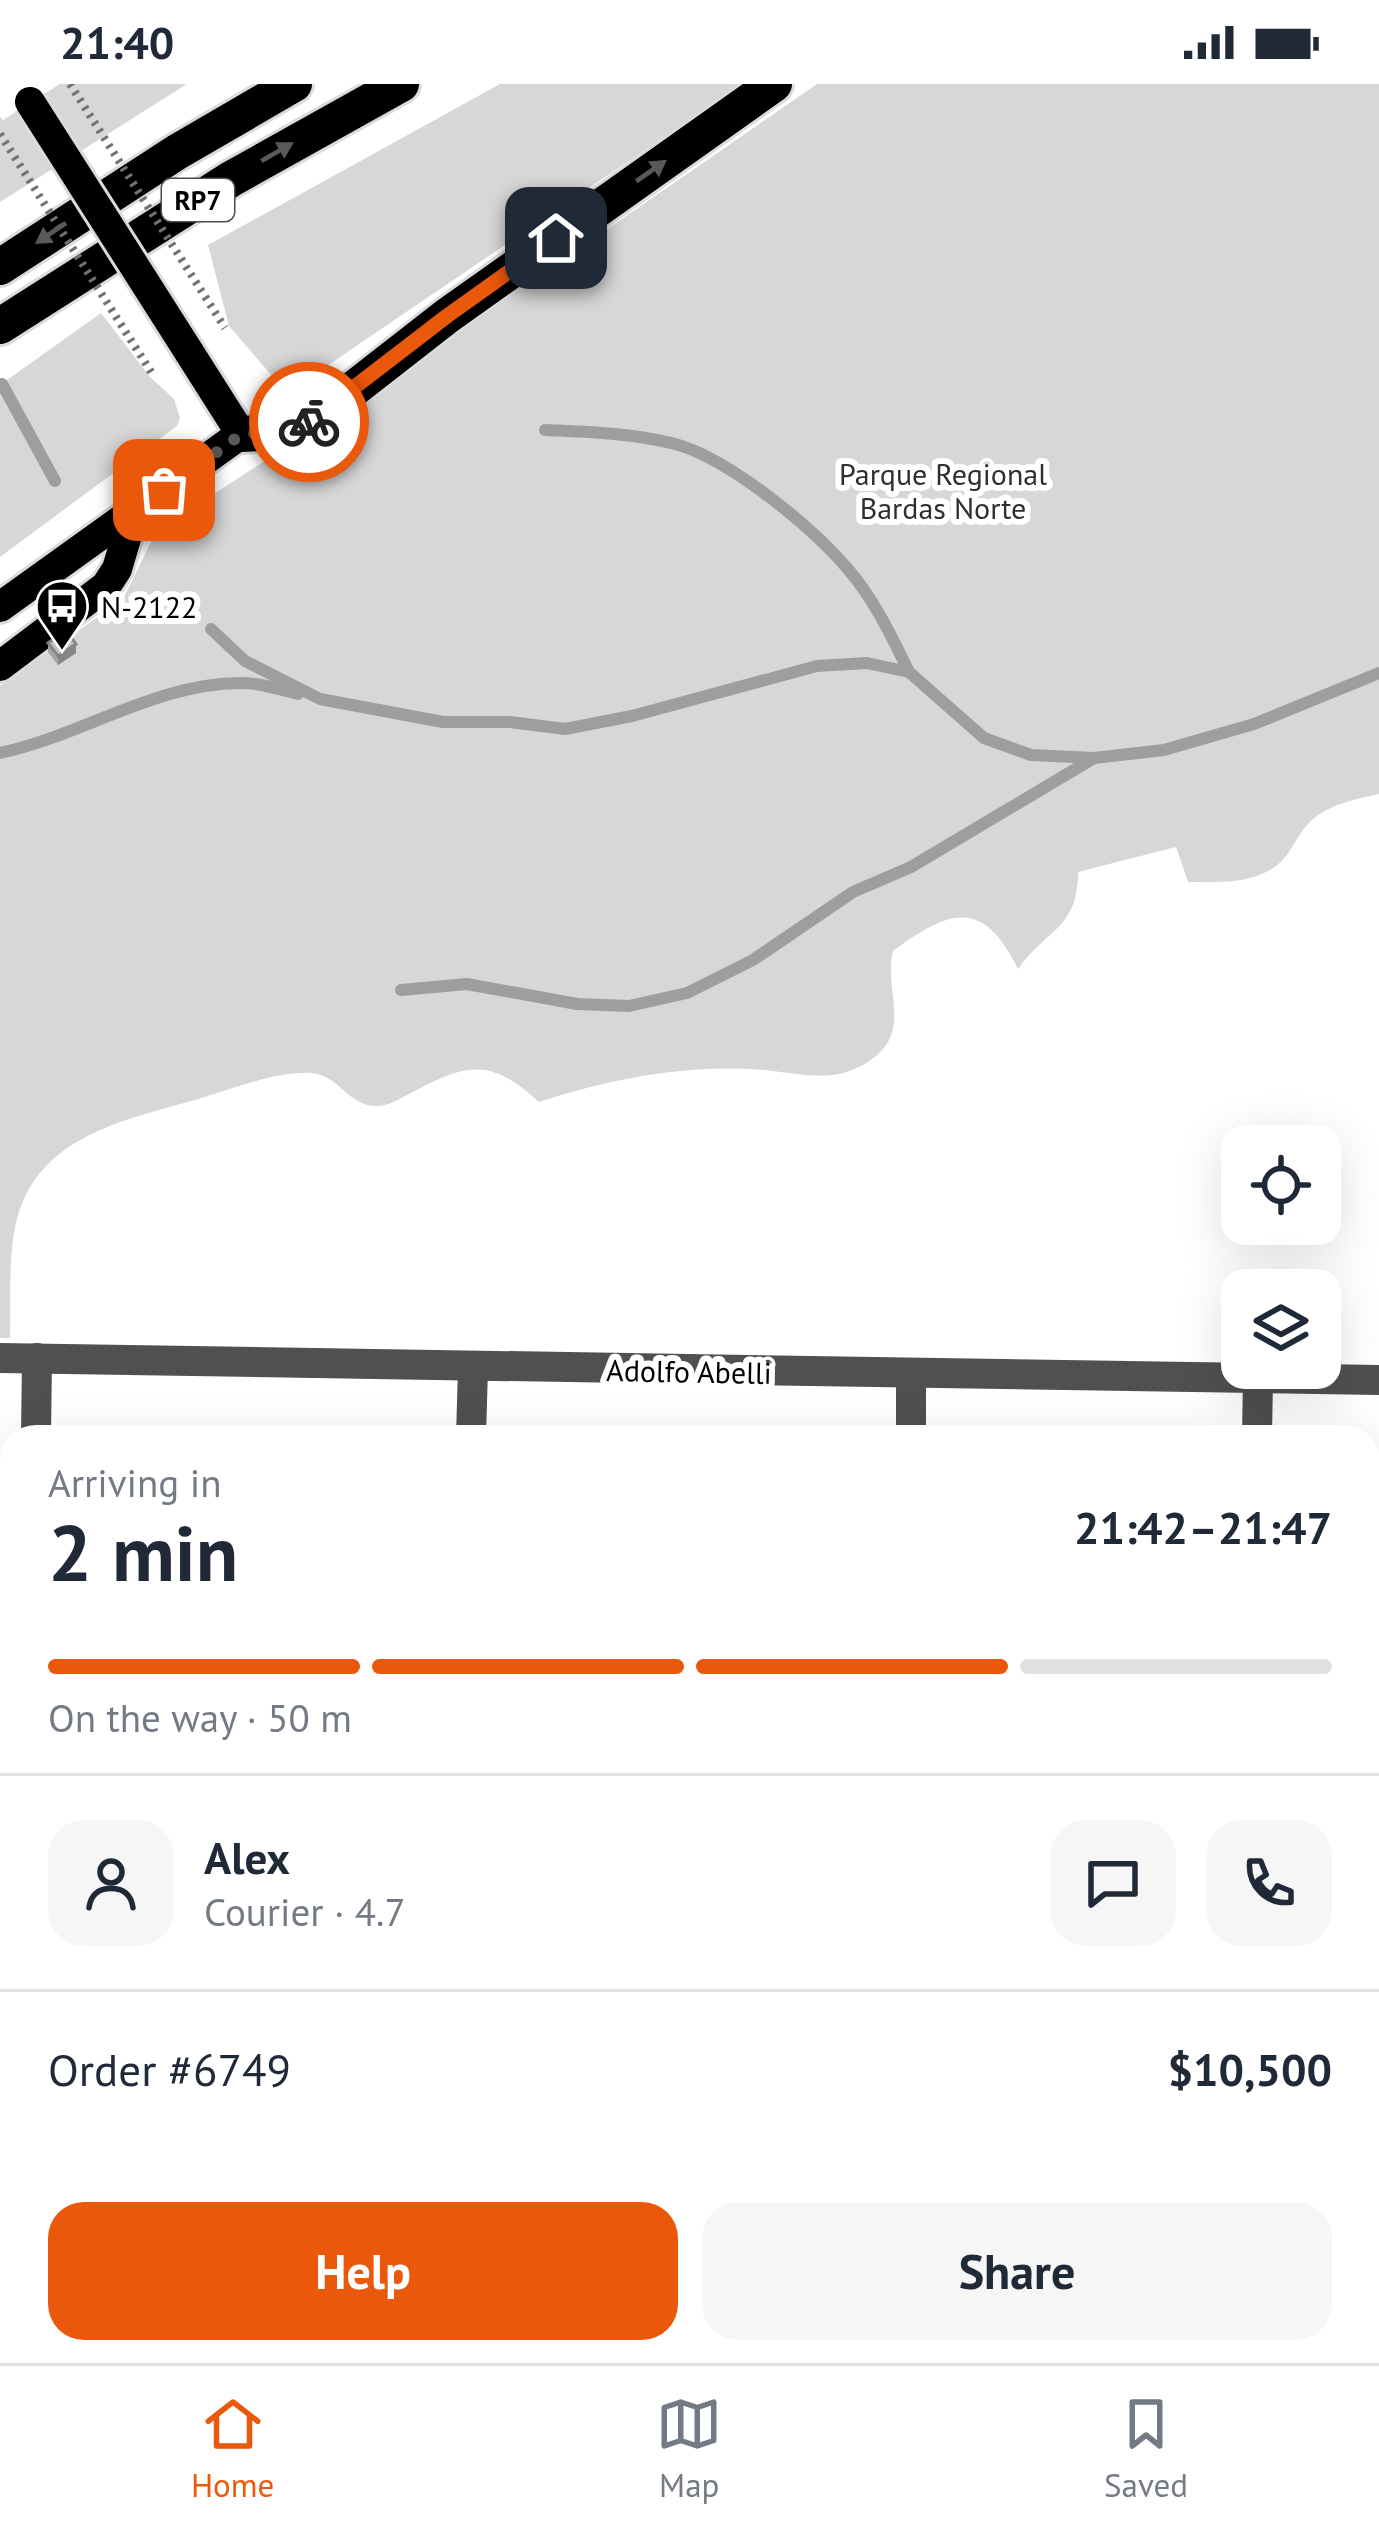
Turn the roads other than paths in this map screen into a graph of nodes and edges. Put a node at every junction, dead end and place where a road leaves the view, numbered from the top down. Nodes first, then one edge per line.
1 (294, 84) edge
2 (401, 84) edge
3 (774, 84) edge
4 (24, 93) edge
5 (0, 267) edge
6 (0, 326) edge
7 (242, 434) junction
8 (134, 511) junction
9 (0, 607) edge
10 (0, 666) edge
11 (0, 1358) edge
12 (37, 1358) junction
13 (473, 1368) junction
14 (911, 1373) junction
15 (1221, 1377) edge
16 (1341, 1379) edge
17 (1379, 1380) edge
18 (1258, 1389) edge
19 (36, 1425) edge
20 (472, 1425) edge
21 (910, 1425) edge
22 (1257, 1425) edge

1 -> 5 highway, RP7
6 -> 2 highway, RP7
7 -> 3 highway
4 - 7 main road, bridge
7 - 8 main road
8 - 9 main road
8 - 10 main road
11 - 12 street, Adolfo Abelli
12 - 13 street, Adolfo Abelli
12 - 19 street
13 - 14 street, Adolfo Abelli
13 - 20 street
14 - 15 street, Adolfo Abelli
14 - 21 street
16 - 17 street, Adolfo Abelli
18 - 22 street

